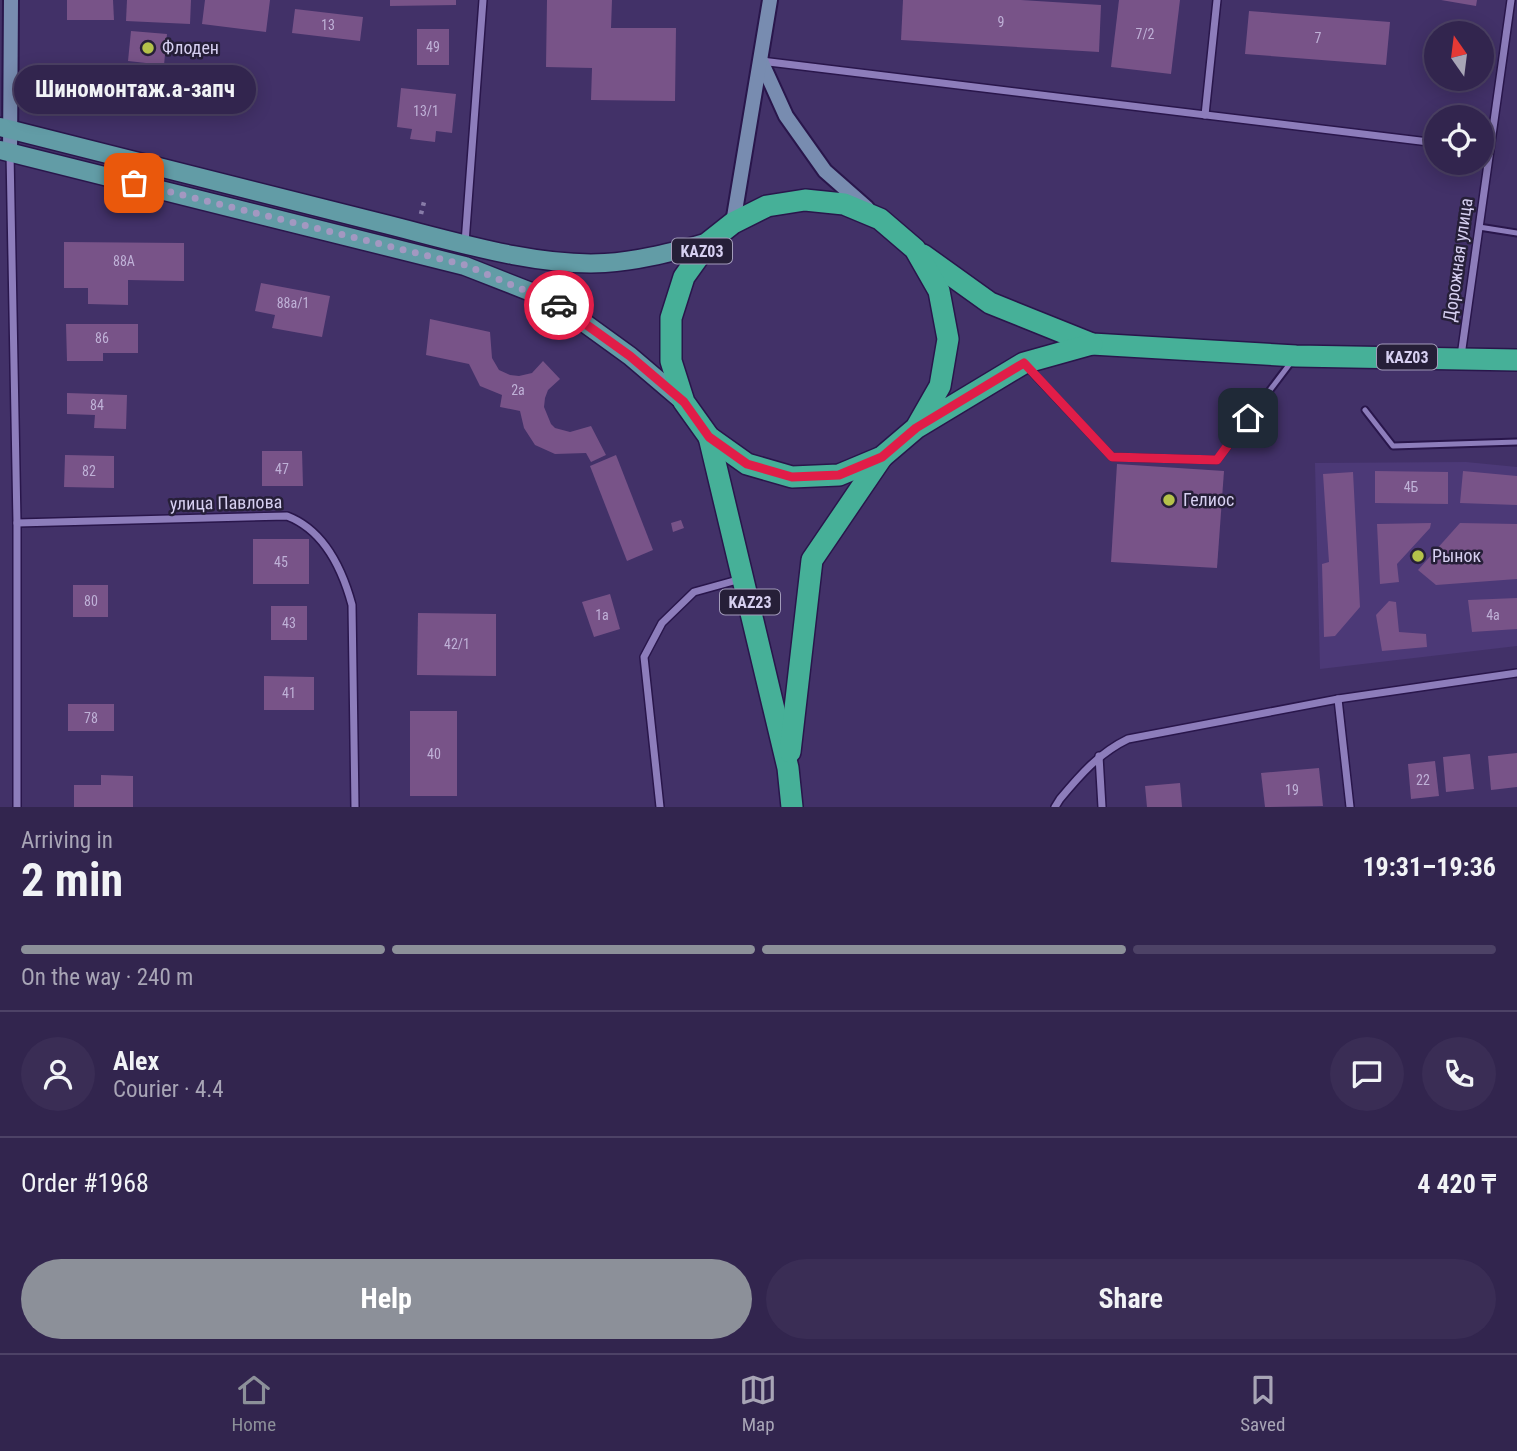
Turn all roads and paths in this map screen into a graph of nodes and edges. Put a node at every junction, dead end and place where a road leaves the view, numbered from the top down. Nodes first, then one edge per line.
1 (11, 0) edge
2 (482, 0) edge
3 (770, 0) edge
4 (1217, 0) edge
5 (1511, 0) edge
6 (761, 61) junction
7 (1493, 105) edge
8 (1205, 115) junction
9 (5, 129) edge
10 (1424, 141) edge
11 (5, 151) edge
12 (1484, 175) edge
13 (880, 219) junction
14 (733, 223) junction
15 (1479, 227) junction
16 (1517, 233) edge
17 (709, 242) junction
18 (465, 243) junction
19 (915, 249) junction
20 (1092, 344) junction
21 (1296, 356) junction
22 (1460, 358) junction
23 (1517, 360) edge
24 (1024, 363) junction
25 (684, 402) junction
26 (1364, 410) dead end
27 (916, 428) junction
28 (709, 437) junction
29 (1517, 442) edge
30 (882, 457) junction
31 (17, 523) junction
32 (745, 578) junction
33 (1517, 673) edge
34 (1338, 699) junction
35 (1099, 756) junction
36 (788, 768) junction
37 (17, 807) edge
38 (355, 807) edge
39 (660, 807) edge
40 (792, 807) edge
41 (1055, 807) edge
42 (1102, 807) edge
43 (1350, 807) edge

1 - 9 street
2 - 18 street
3 - 6 street
4 - 8 street
5 - 7 street, Дорожная улица
6 - 8 street
6 - 13 street
6 - 14 street
8 - 10 street
9 - 11 street
9 - 18 main road, KАZ03
11 - 25 main road, KАZ03
11 - 31 street
12 - 15 street, Дорожная улица
13 - 14 highway, KАZ03
13 - 19 highway, KАZ03
14 - 17 highway, KАZ03
15 - 16 lane
15 - 22 street, Дорожная улица
17 - 18 main road, KАZ03
17 - 25 highway, KАZ03
19 - 20 highway, KАZ03
19 - 27 highway, KАZ03
20 - 21 highway, KАZ03
20 - 24 highway, KАZ03
21 - 22 highway, KАZ03
21 - 24 lane
22 - 23 highway, KАZ03
24 - 27 highway, KАZ03
25 - 28 highway, KАZ03
26 - 29 lane
27 - 30 highway, KАZ03
28 - 30 highway, KАZ03
28 - 32 highway, KAZ23
30 - 36 highway, KAZ23
31 - 37 street
31 - 38 street, улица Павлова
32 - 36 highway, KAZ23
32 - 39 street
33 - 34 street
34 - 35 street
34 - 43 street
35 - 41 street
35 - 42 street
36 - 40 highway, KAZ23

